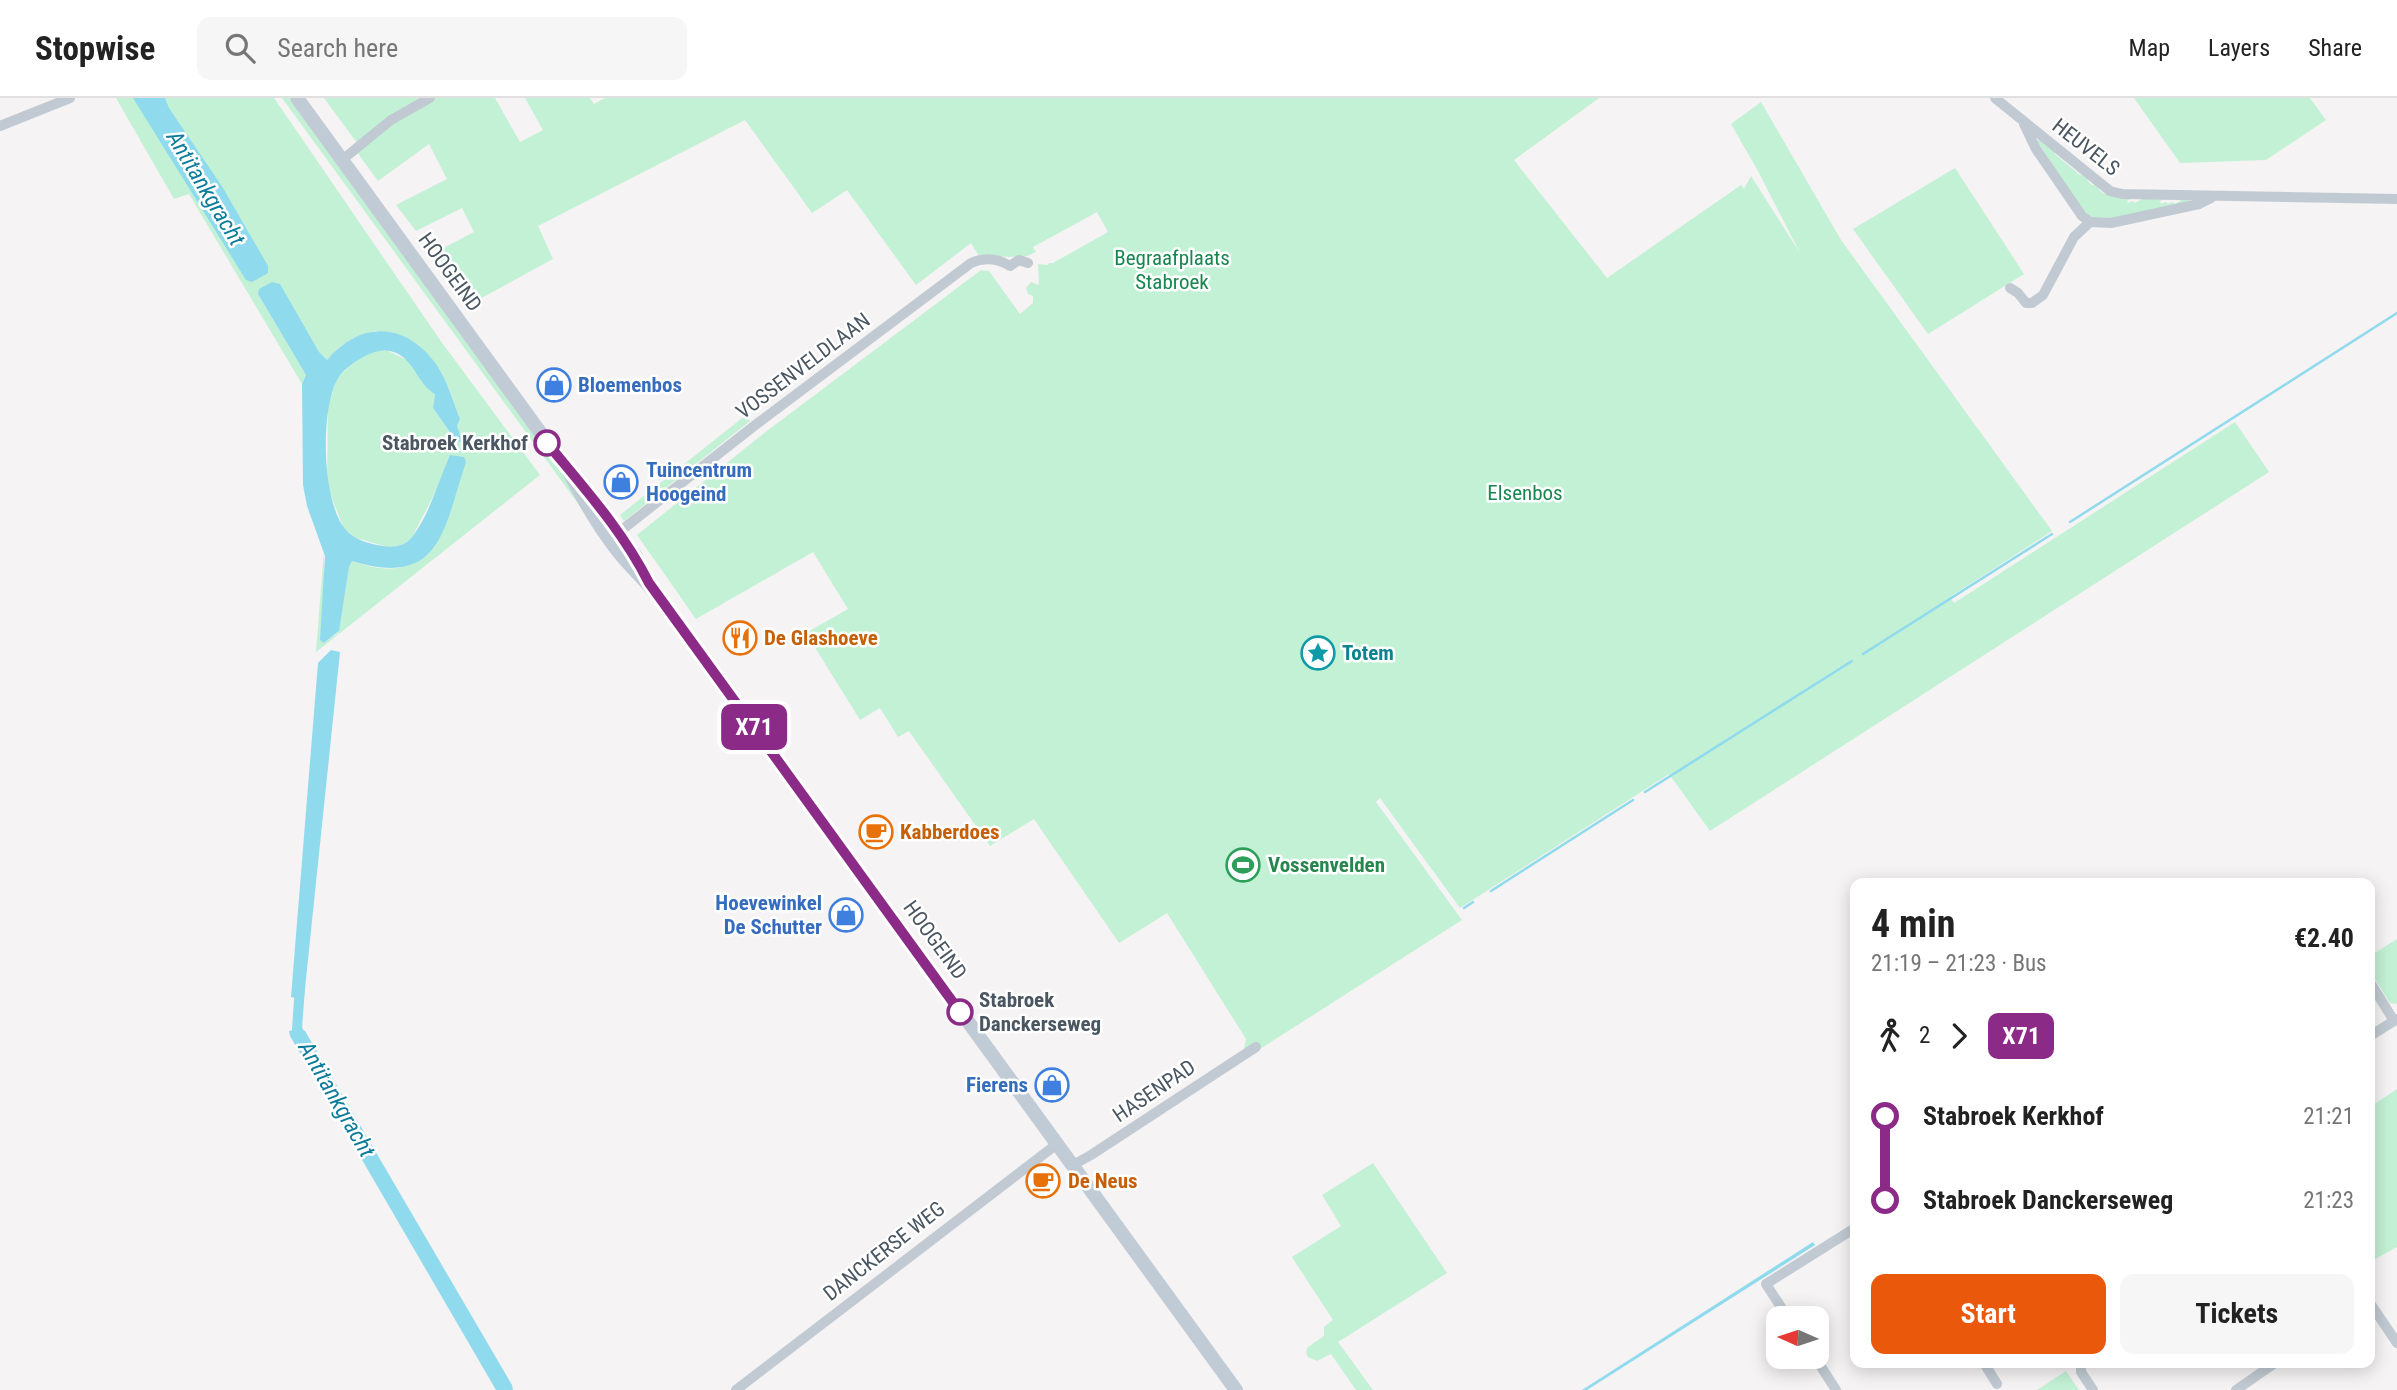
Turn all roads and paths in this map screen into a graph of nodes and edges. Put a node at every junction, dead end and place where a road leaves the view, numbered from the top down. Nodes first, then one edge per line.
1 (70, 98) edge
2 (297, 98) edge
3 (430, 98) edge
4 (1995, 98) edge
5 (2022, 122) junction
6 (0, 125) edge
7 (342, 160) junction
8 (2214, 197) junction
9 (2397, 199) edge
10 (2090, 222) junction
11 (1028, 263) dead end
12 (2010, 288) dead end
13 (615, 536) junction
14 (2375, 989) edge
15 (2396, 1020) edge
16 (2375, 1034) edge
17 (1256, 1047) dead end
18 (1057, 1144) junction
19 (1073, 1165) junction
20 (1850, 1231) edge
21 (1780, 1306) edge
22 (2375, 1310) edge
23 (2397, 1343) edge
24 (1987, 1368) edge
25 (2081, 1368) edge
26 (2268, 1368) edge
27 (1822, 1369) edge
28 (1997, 1384) dead end
29 (736, 1390) edge
30 (1236, 1390) edge
31 (1836, 1390) edge
32 (2093, 1390) edge
33 (2236, 1390) edge

1 - 6 street
2 - 7 main road, HOOGEIND
3 - 7 street
4 - 5 street, HEUVELS
5 - 8 street, HEUVELS
5 - 10 street, HEUVELS
7 - 13 main road, HOOGEIND
8 - 9 street, HEUVELS
8 - 10 street, HEUVELS
10 - 12 street
11 - 13 street, VOSSENVELDLAAN
13 - 18 main road, HOOGEIND
14 - 15 street
15 - 16 street
17 - 19 street, HASENPAD
18 - 19 main road, HOOGEIND
18 - 29 street, DANCKERSE WEG
19 - 30 main road, HOOGEIND
20 - 21 street
22 - 23 street
24 - 28 street
25 - 32 street
26 - 33 street
27 - 31 street

